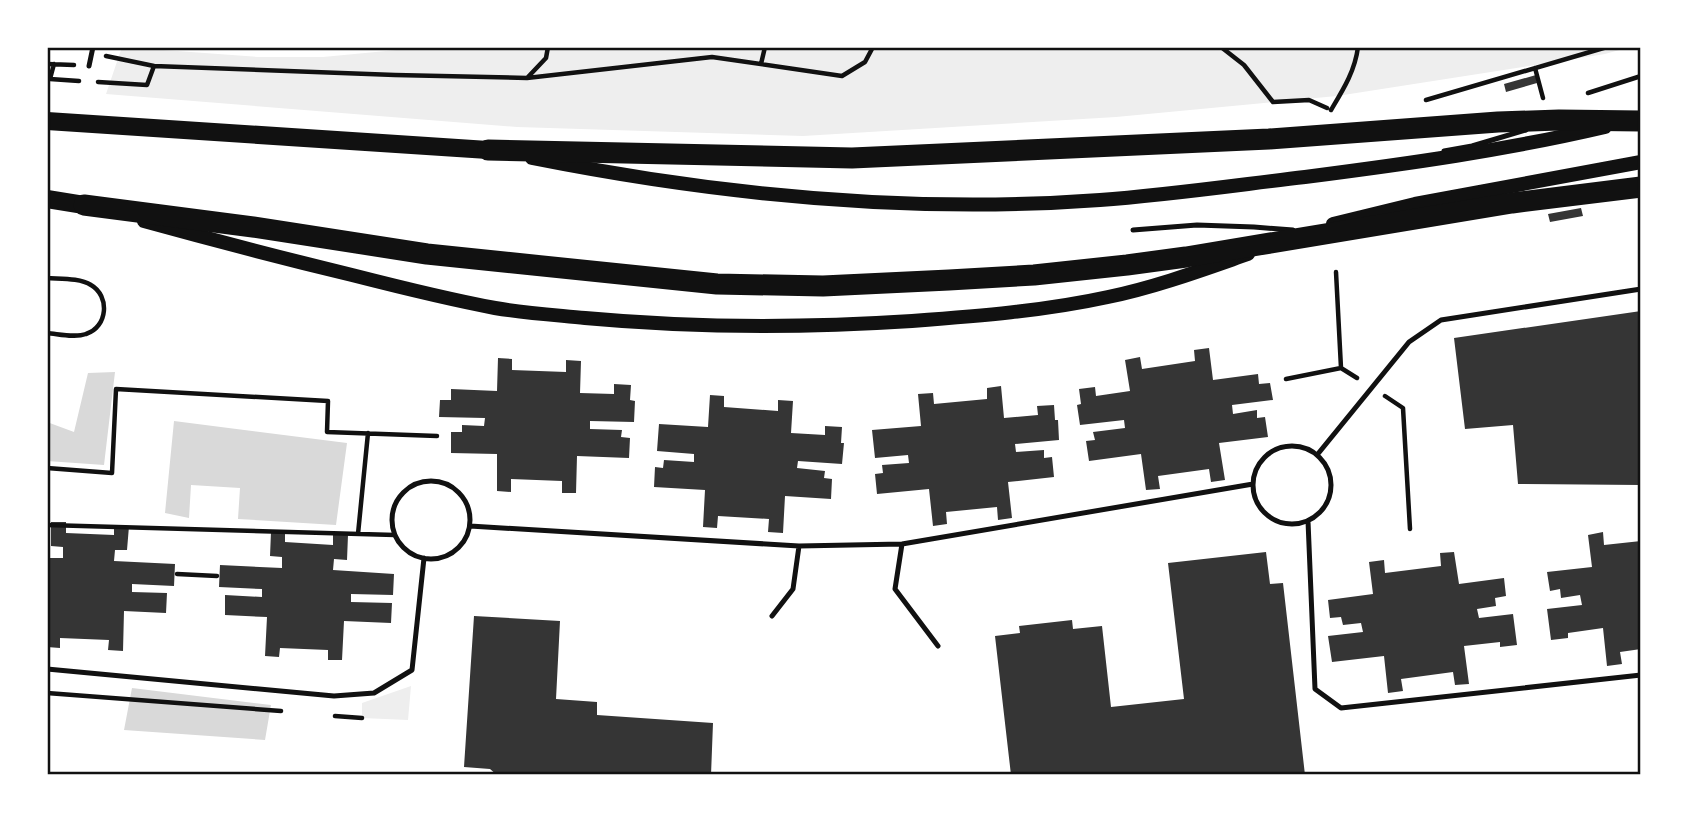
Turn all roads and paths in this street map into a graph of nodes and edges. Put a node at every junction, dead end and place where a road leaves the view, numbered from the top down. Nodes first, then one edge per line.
1 (548, 47) edge
2 (765, 47) edge
3 (873, 47) edge
4 (1221, 47) edge
5 (1359, 47) edge
6 (1607, 47) edge
7 (92, 50) edge
8 (47, 64) edge
9 (761, 64) junction
10 (89, 66) dead end
11 (154, 66) junction
12 (1535, 68) junction
13 (527, 78) junction
14 (1420, 101) dead end
15 (1331, 110) junction
16 (1338, 113) dead end
17 (1552, 113) junction
18 (1641, 120) edge
19 (47, 121) edge
20 (488, 150) junction
21 (1641, 162) edge
22 (1641, 187) edge
23 (1130, 198) dead end
24 (47, 200) edge
25 (85, 205) junction
26 (1133, 230) dead end
27 (1328, 234) junction
28 (1336, 272) dead end
29 (47, 278) edge
30 (1641, 289) edge
31 (1339, 312) dead end
32 (47, 333) edge
33 (1342, 368) dead end
34 (1286, 379) dead end
35 (368, 433) junction
36 (437, 436) dead end
37 (1317, 455) junction
38 (47, 468) edge
39 (1253, 484) junction
40 (1409, 495) dead end
41 (1308, 521) junction
42 (47, 525) edge
43 (470, 526) junction
44 (1410, 528) dead end
45 (359, 534) junction
46 (395, 535) junction
47 (902, 544) junction
48 (799, 546) junction
49 (424, 558) junction
50 (177, 574) dead end
51 (217, 576) dead end
52 (772, 616) dead end
53 (938, 646) dead end
54 (47, 669) edge
55 (1641, 675) edge
56 (47, 693) edge
57 (294, 712) dead end
58 (335, 716) dead end
59 (362, 718) dead end

1 - 13 path
2 - 9 path
3 - 9 path
4 - 15 path
5 - 15 path
6 - 12 path
7 - 10 lane
7 - 11 path
8 - 11 path
9 - 13 path
11 - 13 path
12 - 14 path
12 - 17 path
15 - 16 path
17 - 18 highway
17 - 20 highway
17 - 23 lane
18 - 20 main road
19 - 20 main road
21 - 25 main road
22 - 27 highway
24 - 25 main road
25 - 27 highway
26 - 27 lane
28 - 31 path
29 - 32 path
30 - 37 lane
33 - 34 path
35 - 36 path
35 - 38 path
35 - 45 path
37 - 39 lane
37 - 41 lane
39 - 41 lane
39 - 47 lane
40 - 44 path
41 - 55 lane
42 - 45 path
43 - 46 lane
43 - 48 lane
43 - 49 lane
45 - 46 path
46 - 49 lane
47 - 48 lane
47 - 53 lane
48 - 52 lane
49 - 54 lane
50 - 51 path
56 - 57 path
58 - 59 path

